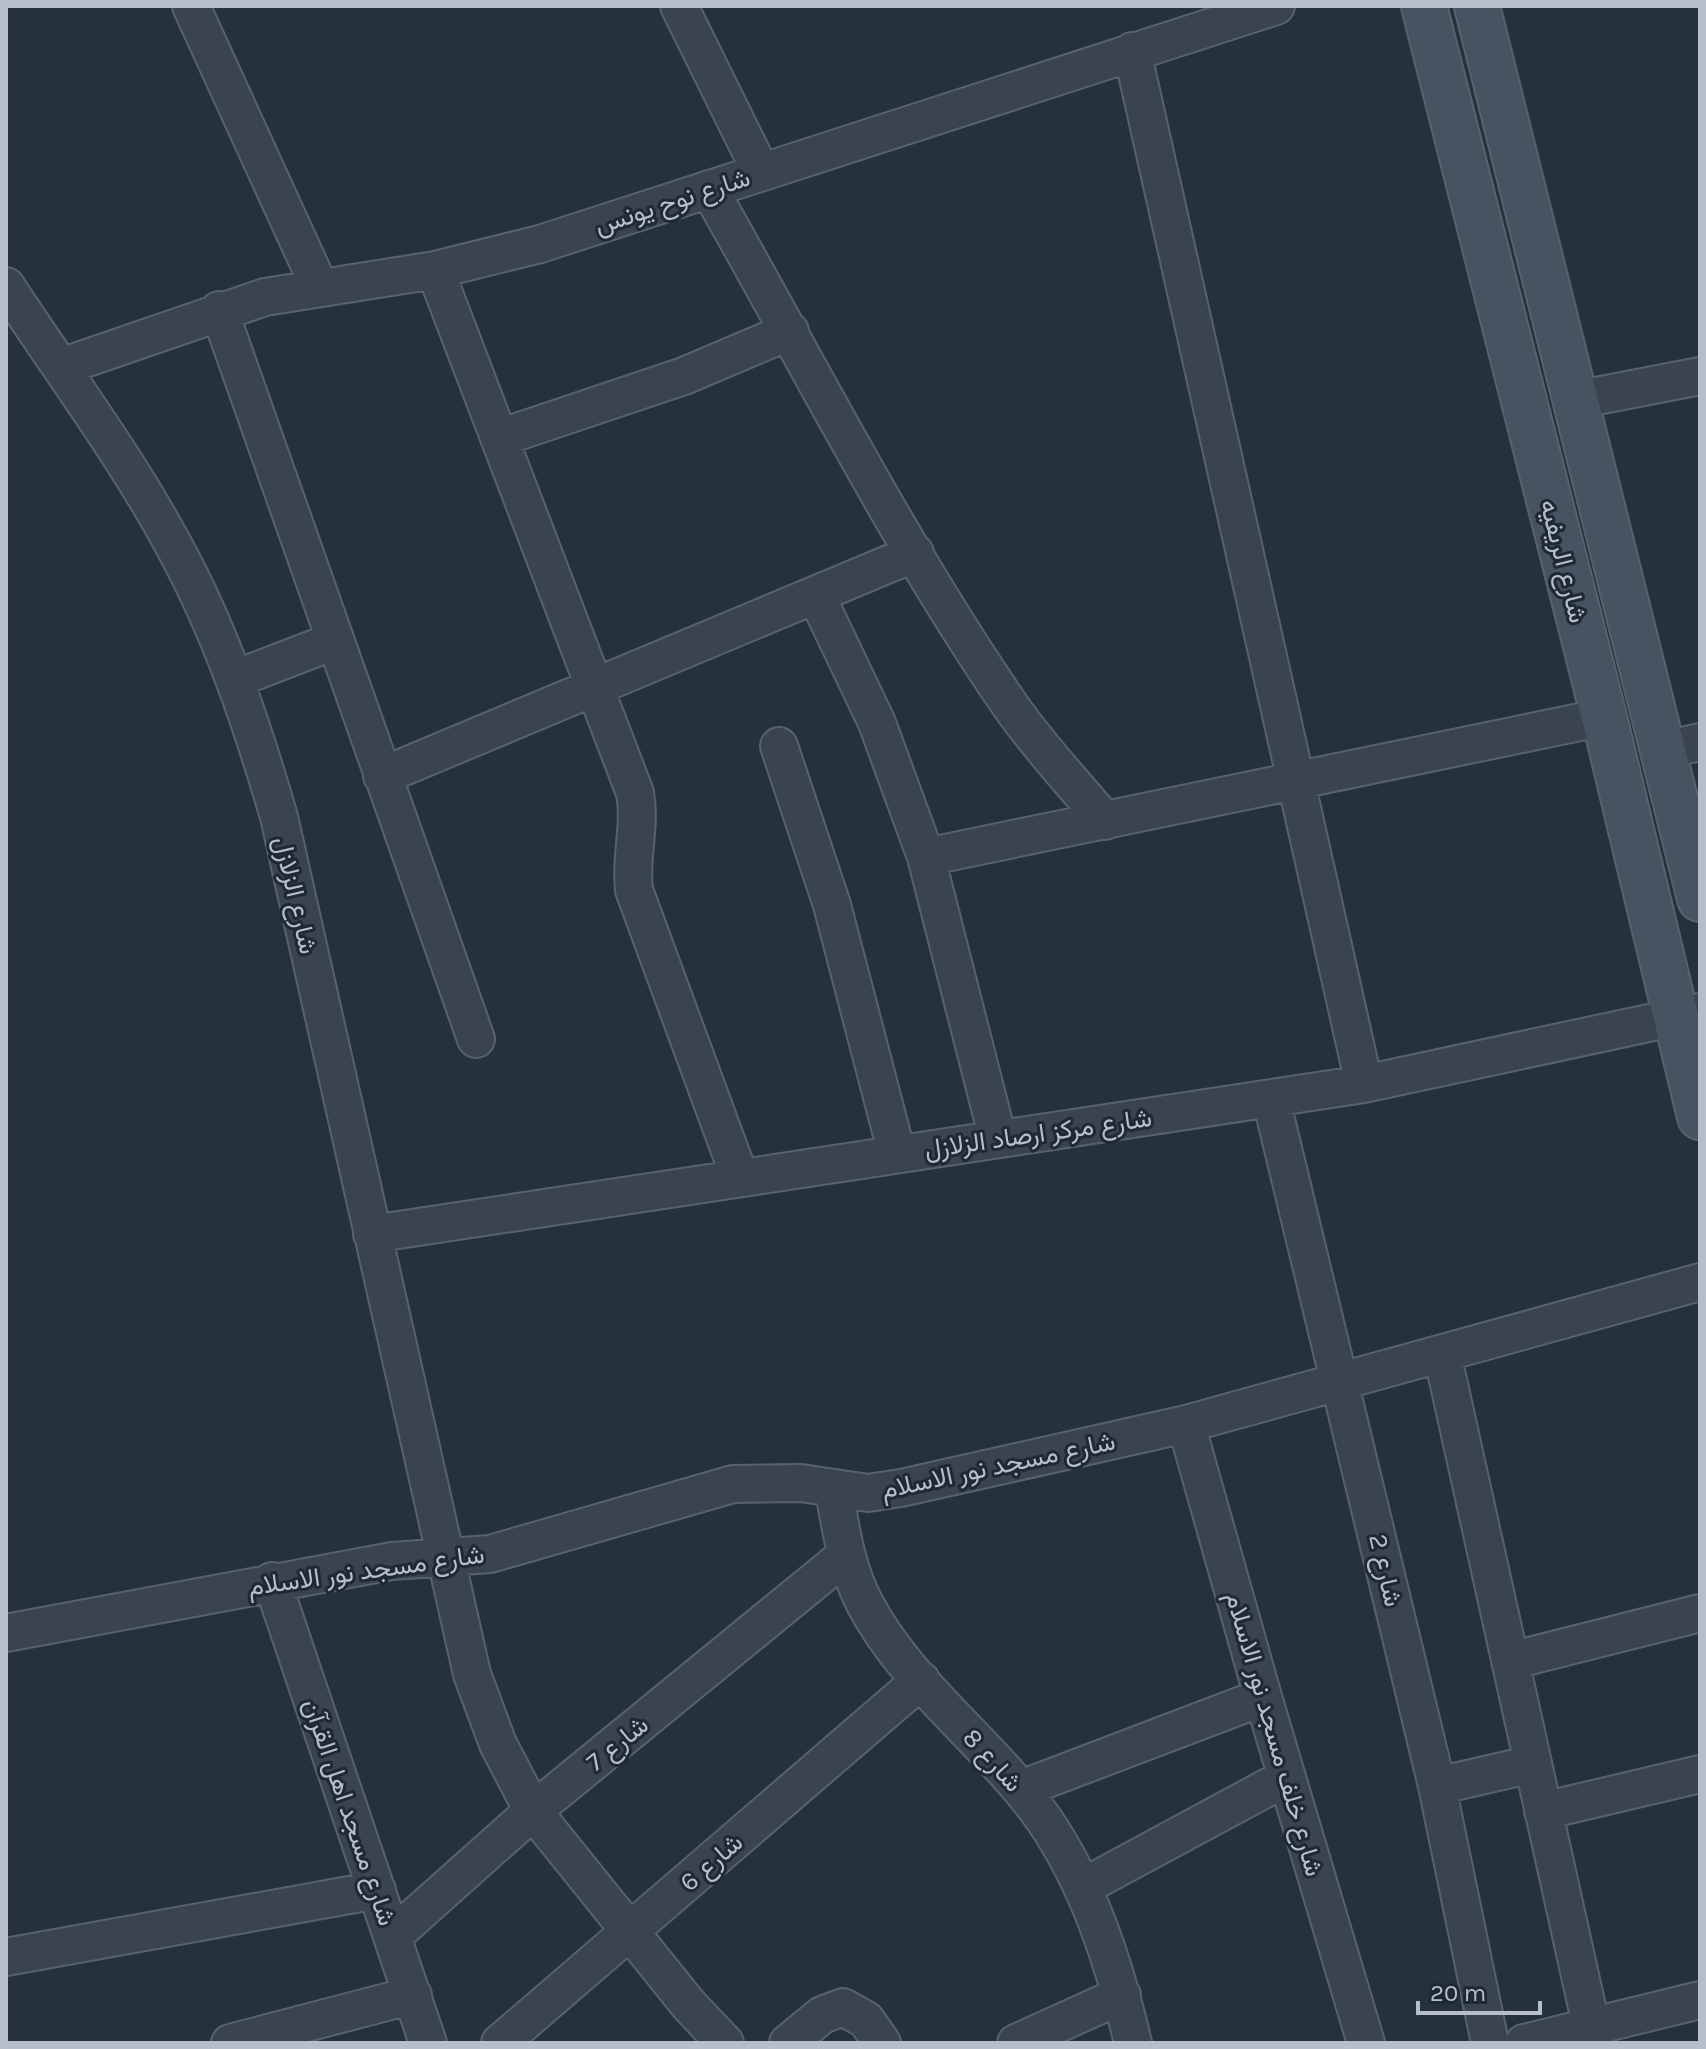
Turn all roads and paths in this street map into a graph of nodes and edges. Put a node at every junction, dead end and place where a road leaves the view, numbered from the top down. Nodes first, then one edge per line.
1 (191, 6) edge
2 (679, 6) edge
3 (1276, 6) edge
4 (1424, 6) edge
5 (1477, 6) edge
6 (1132, 51) junction
7 (761, 172) junction
8 (709, 189) junction
9 (435, 270) junction
10 (6, 286) edge
11 (319, 286) junction
12 (219, 310) junction
13 (790, 331) junction
14 (61, 367) junction
15 (1700, 376) edge
16 (1576, 400) junction
17 (499, 438) junction
18 (915, 553) junction
19 (816, 595) junction
20 (334, 641) junction
21 (235, 679) junction
22 (592, 689) junction
23 (1604, 717) junction
24 (779, 746) dead end
25 (1682, 746) edge
26 (382, 776) junction
27 (1297, 783) junction
28 (1105, 821) junction
29 (926, 857) junction
30 (1700, 899) edge
31 (1688, 1015) edge
32 (476, 1039) dead end
33 (1364, 1084) junction
34 (1271, 1099) junction
35 (1700, 1117) edge
36 (998, 1139) junction
37 (897, 1154) junction
38 (740, 1178) junction
39 (372, 1234) junction
40 (1700, 1282) edge
41 (1442, 1353) junction
42 (1341, 1380) junction
43 (1186, 1424) junction
44 (834, 1491) junction
45 (845, 1556) junction
46 (444, 1560) junction
47 (272, 1581) junction
48 (1700, 1613) edge
49 (6, 1633) edge
50 (1510, 1661) junction
51 (921, 1680) junction
52 (1263, 1697) junction
53 (1533, 1764) junction
54 (1700, 1774) edge
55 (1287, 1777) junction
56 (1437, 1786) junction
57 (1021, 1789) junction
58 (533, 1811) junction
59 (1543, 1811) junction
60 (1083, 1887) junction
61 (377, 1890) junction
62 (630, 1932) junction
63 (393, 1936) junction
64 (6, 1957) edge
65 (413, 1995) junction
66 (1122, 1995) junction
67 (1700, 2000) edge
68 (1594, 2035) edge
69 (231, 2043) edge
70 (428, 2043) edge
71 (500, 2043) edge
72 (725, 2043) edge
73 (788, 2043) edge
74 (882, 2043) edge
75 (1016, 2043) edge
76 (1133, 2043) edge
77 (1366, 2043) edge
78 (1490, 2043) edge
79 (1524, 2043) edge

1 - 11 street
2 - 7 street
3 - 6 street, شارع نوح يونس
4 - 23 street, شارع الريفيه
5 - 16 street, شارع الريفيه
6 - 7 street, شارع نوح يونس
6 - 27 street
7 - 8 street, شارع نوح يونس
8 - 9 street, شارع نوح يونس
8 - 13 street
9 - 11 street, شارع نوح يونس
9 - 17 street
10 - 14 street, شارع الزلازل
11 - 12 street, شارع نوح يونس
12 - 14 street, شارع نوح يونس
12 - 20 street
13 - 17 street
13 - 18 street
14 - 21 street, شارع الزلازل
15 - 16 street
16 - 25 street, شارع الريفيه
17 - 22 street
18 - 19 street
18 - 28 street
19 - 22 street
19 - 29 street
20 - 21 street
20 - 26 street
21 - 39 street, شارع الزلازل
22 - 26 street
22 - 38 street
23 - 27 street
23 - 31 street, شارع الريفيه
24 - 37 street
25 - 30 street, شارع الريفيه
26 - 32 street
27 - 28 street
27 - 33 street
28 - 29 street
29 - 36 street
31 - 33 street, شارع مركز ارصاد الزلازل
31 - 35 street, شارع الريفيه
33 - 34 street, شارع مركز ارصاد الزلازل
34 - 36 street, شارع مركز ارصاد الزلازل
34 - 42 street, شارع 2
36 - 37 street, شارع مركز ارصاد الزلازل
37 - 38 street, شارع مركز ارصاد الزلازل
38 - 39 street, شارع مركز ارصاد الزلازل
39 - 46 street, شارع الزلازل
40 - 41 street, شارع مسجد نور الاسلام
41 - 42 street, شارع مسجد نور الاسلام
41 - 50 street
42 - 43 street, شارع مسجد نور الاسلام
42 - 56 street, شارع 2
43 - 44 street, شارع مسجد نور الاسلام
43 - 52 street, شارع خلف مسجد نور الاسلام
44 - 45 street, شارع 8
44 - 46 street, شارع مسجد نور الاسلام
45 - 51 street, شارع 8
45 - 58 street, شارع 7
46 - 47 street, شارع مسجد نور الاسلام
46 - 58 street, شارع الزلازل
47 - 49 street, شارع مسجد نور الاسلام
47 - 61 street, شارع مسجد اهل القرآن
48 - 50 street
50 - 53 street
51 - 57 street, شارع 8
51 - 62 street, شارع 6
52 - 55 street, شارع خلف مسجد نور الاسلام
52 - 57 street
53 - 56 street
53 - 59 street
54 - 59 street
55 - 60 street
55 - 77 street, شارع خلف مسجد نور الاسلام
56 - 78 street, شارع 2
57 - 60 street, شارع 8
58 - 62 street, شارع الزلازل
58 - 63 street, شارع 7
59 - 68 street
60 - 66 street, شارع 8
61 - 63 street, شارع مسجد اهل القرآن
61 - 64 street
62 - 71 street, شارع 6
62 - 72 street, شارع الزلازل
63 - 65 street, شارع مسجد اهل القرآن
65 - 69 street
65 - 70 street, شارع مسجد اهل القرآن
66 - 75 street
66 - 76 street, شارع 8
67 - 68 street
68 - 79 street
73 - 74 street

